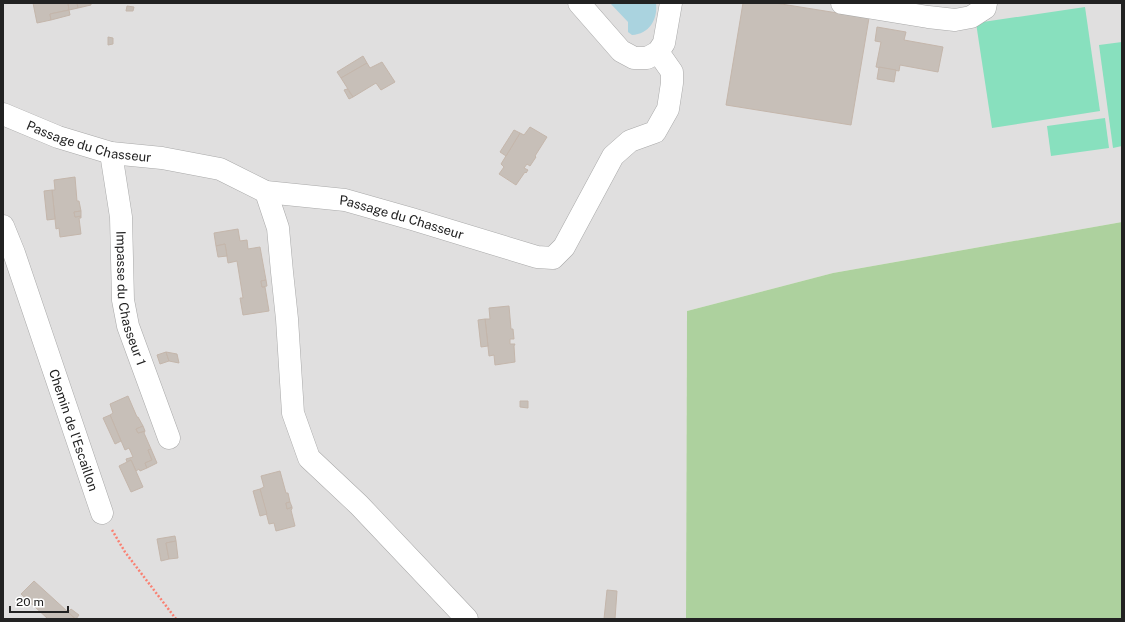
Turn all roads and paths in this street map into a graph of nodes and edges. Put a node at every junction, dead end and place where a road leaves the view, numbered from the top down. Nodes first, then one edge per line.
1 (579, 3) edge
2 (671, 3) edge
3 (842, 3) edge
4 (986, 3) edge
5 (658, 52) junction
6 (3, 114) edge
7 (111, 153) junction
8 (266, 192) junction
9 (3, 226) edge
10 (169, 438) dead end
11 (102, 513) joint
12 (176, 619) edge
13 (467, 619) edge

1 - 5 street
2 - 5 street
3 - 4 street
5 - 8 street, Passage du Chasseur
6 - 7 street, Passage du Chasseur
7 - 8 street, Passage du Chasseur
7 - 10 street, Impasse du Chasseur 1
8 - 13 street
9 - 11 street, Chemin de l'Escaillon
11 - 12 path

